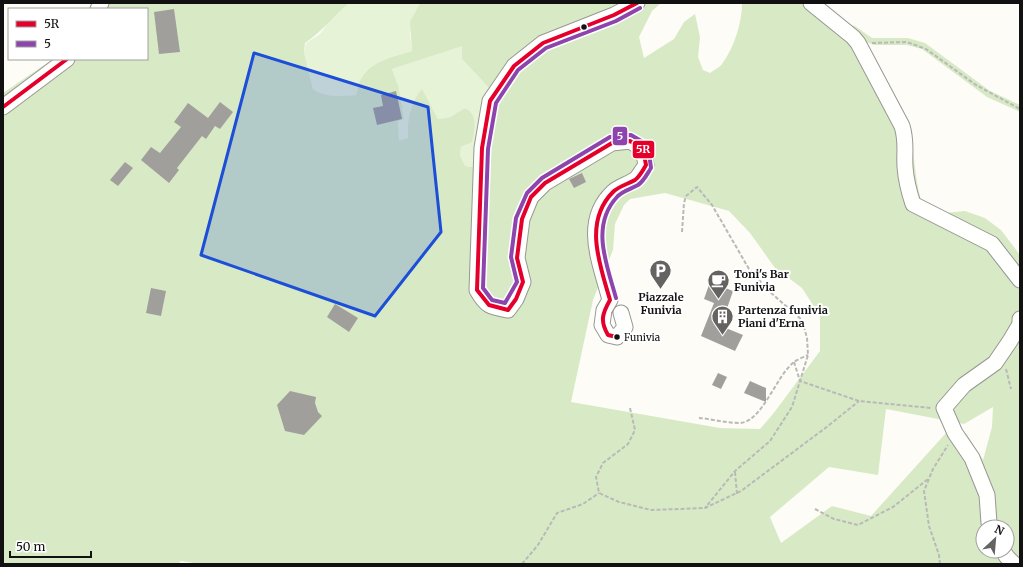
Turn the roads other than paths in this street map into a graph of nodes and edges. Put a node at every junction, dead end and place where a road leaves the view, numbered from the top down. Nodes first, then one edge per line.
1 (637, 3) edge
2 (811, 3) edge
3 (65, 60) edge
4 (3, 106) edge
5 (1020, 280) edge
6 (1020, 318) edge
7 (624, 323) dead end
8 (989, 519) edge

1 - 7 street
2 - 5 street
3 - 4 street
6 - 8 street

